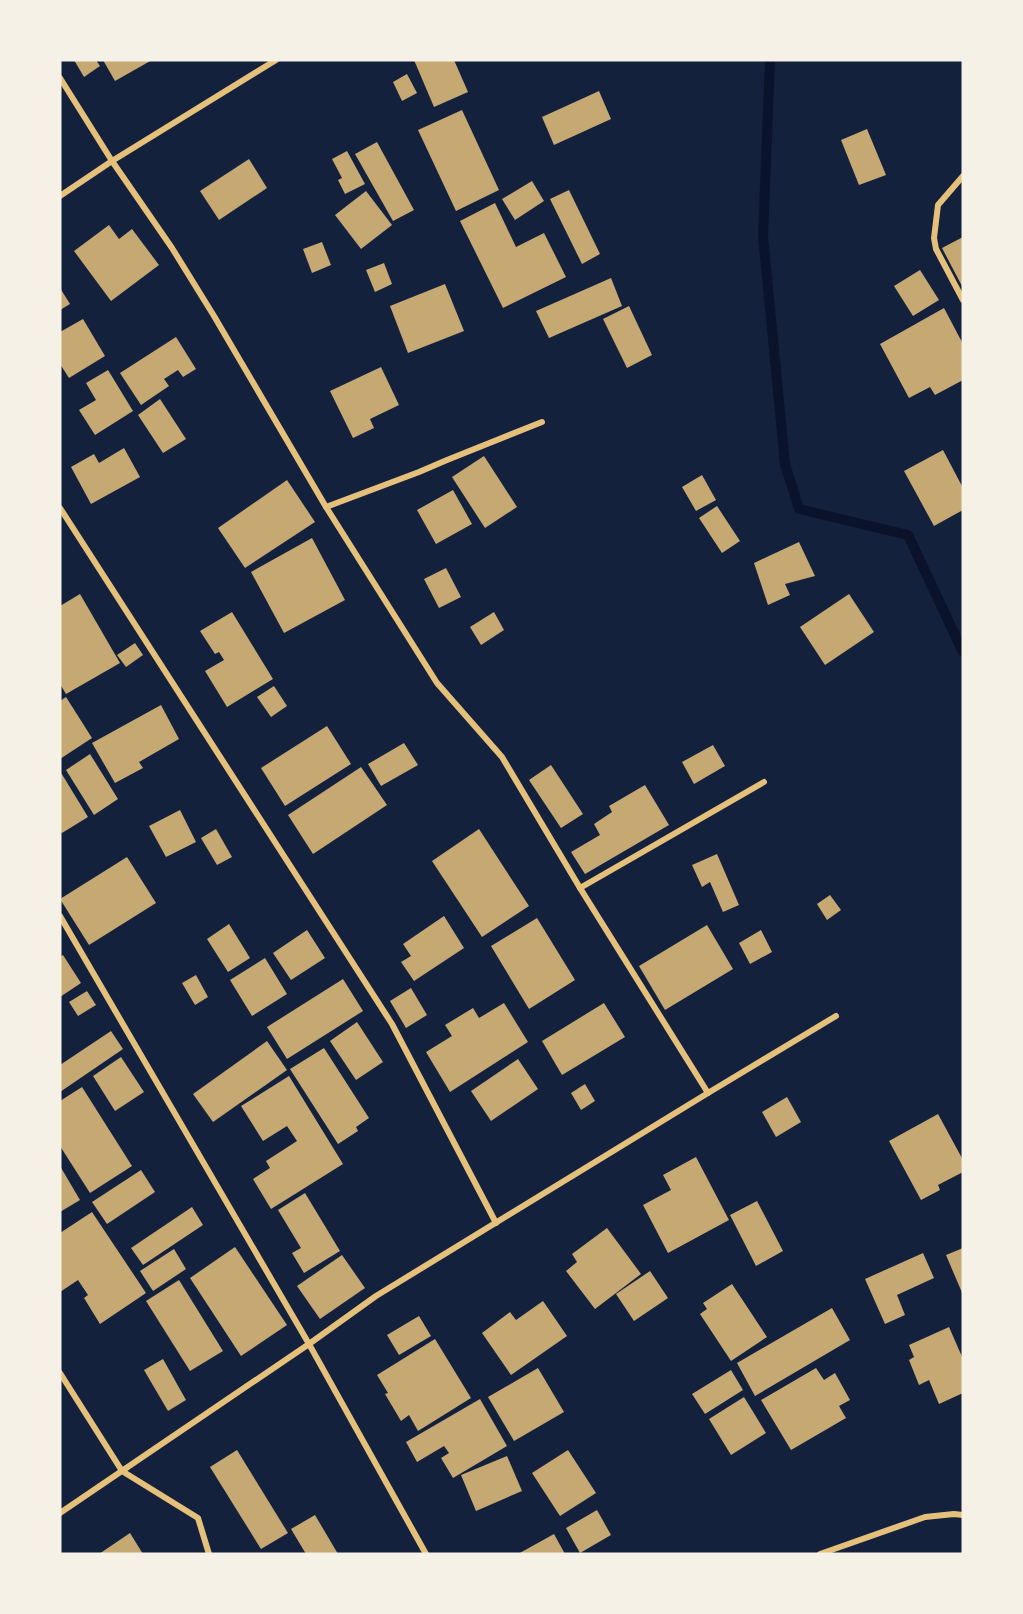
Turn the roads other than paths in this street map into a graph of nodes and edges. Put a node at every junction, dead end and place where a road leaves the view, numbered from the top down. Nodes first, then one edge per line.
1 (276, 60) edge
2 (60, 78) edge
3 (112, 161) junction
4 (963, 176) edge
5 (60, 196) edge
6 (963, 300) edge
7 (542, 422) dead end
8 (326, 507) junction
9 (60, 508) edge
10 (765, 782) dead end
11 (580, 888) junction
12 (60, 916) edge
13 (836, 1016) dead end
14 (708, 1093) junction
15 (496, 1223) junction
16 (309, 1344) junction
17 (60, 1373) edge
18 (122, 1471) junction
19 (60, 1513) edge
20 (963, 1515) edge
21 (209, 1554) edge
22 (426, 1554) edge
23 (820, 1554) edge

1 - 3 street
2 - 3 street
3 - 5 street
3 - 8 street
4 - 6 street
7 - 8 street
8 - 11 street
9 - 15 street
10 - 11 street
11 - 14 street
12 - 16 street
13 - 14 street
14 - 15 street
15 - 16 street
16 - 18 street
16 - 22 street
17 - 18 street
18 - 19 street
18 - 21 street
20 - 23 street

